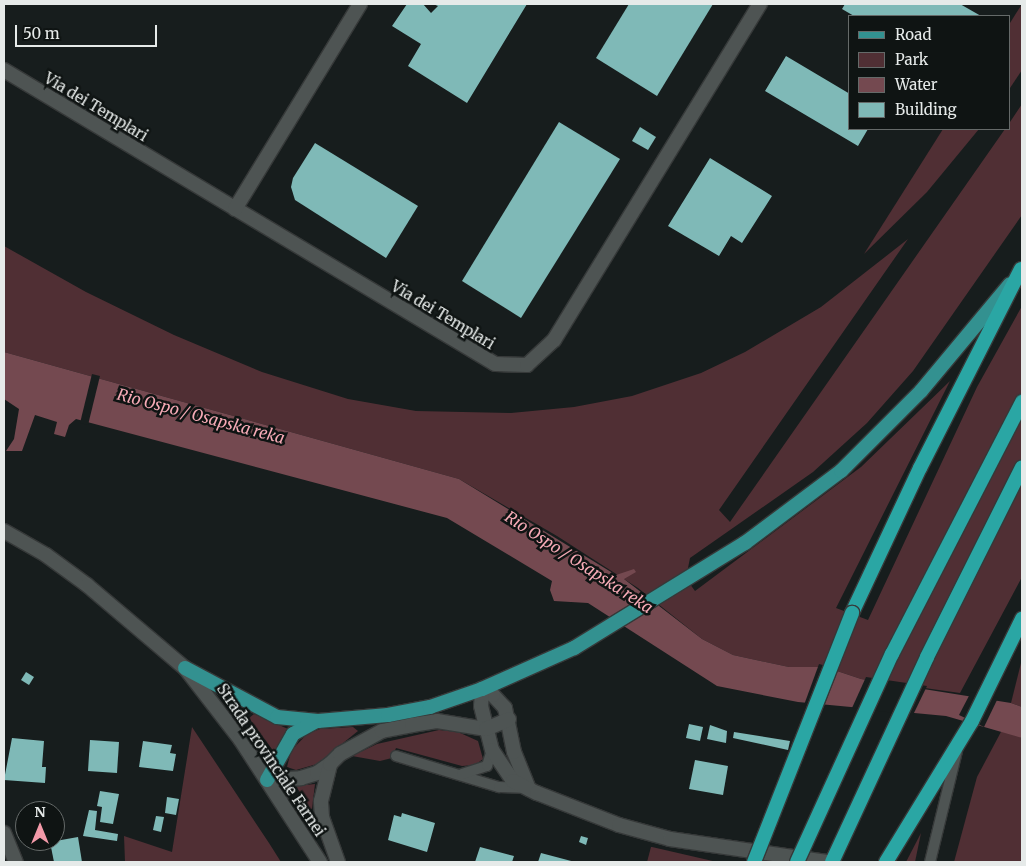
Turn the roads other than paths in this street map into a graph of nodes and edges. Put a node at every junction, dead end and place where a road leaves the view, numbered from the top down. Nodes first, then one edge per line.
1 (360, 4) edge
2 (760, 4) edge
3 (4, 70) edge
4 (235, 209) junction
5 (1022, 268) edge
6 (1022, 402) edge
7 (1022, 466) edge
8 (4, 531) edge
9 (1022, 619) edge
10 (185, 668) junction
11 (482, 690) junction
12 (509, 719) junction
13 (318, 721) junction
14 (486, 729) junction
15 (960, 740) junction
16 (492, 750) junction
17 (396, 756) dead end
18 (330, 764) junction
19 (462, 774) junction
20 (267, 780) junction
21 (529, 789) junction
22 (4, 833) edge
23 (16, 862) edge
24 (320, 862) edge
25 (338, 862) edge
26 (754, 862) edge
27 (797, 862) edge
28 (830, 862) edge
29 (886, 862) edge
30 (930, 862) edge

1 - 4 street
2 - 4 street, Via dei Templari
3 - 4 street, Via dei Templari
5 - 11 main road
5 - 26 highway, bridge
6 - 27 highway, bridge
7 - 28 highway
8 - 10 street, Strada provinciale Farnei
9 - 15 highway
10 - 13 main road
10 - 20 street, Strada provinciale Farnei
11 - 12 street
11 - 13 main road
11 - 14 street
12 - 14 street
12 - 21 street
13 - 20 main road
14 - 16 street
14 - 18 street
15 - 29 highway
15 - 30 lane
16 - 19 lane
16 - 21 street
17 - 19 lane
18 - 20 street
18 - 25 street
19 - 21 lane
20 - 24 street, Strada provinciale Farnei
21 - 28 street
22 - 23 street

